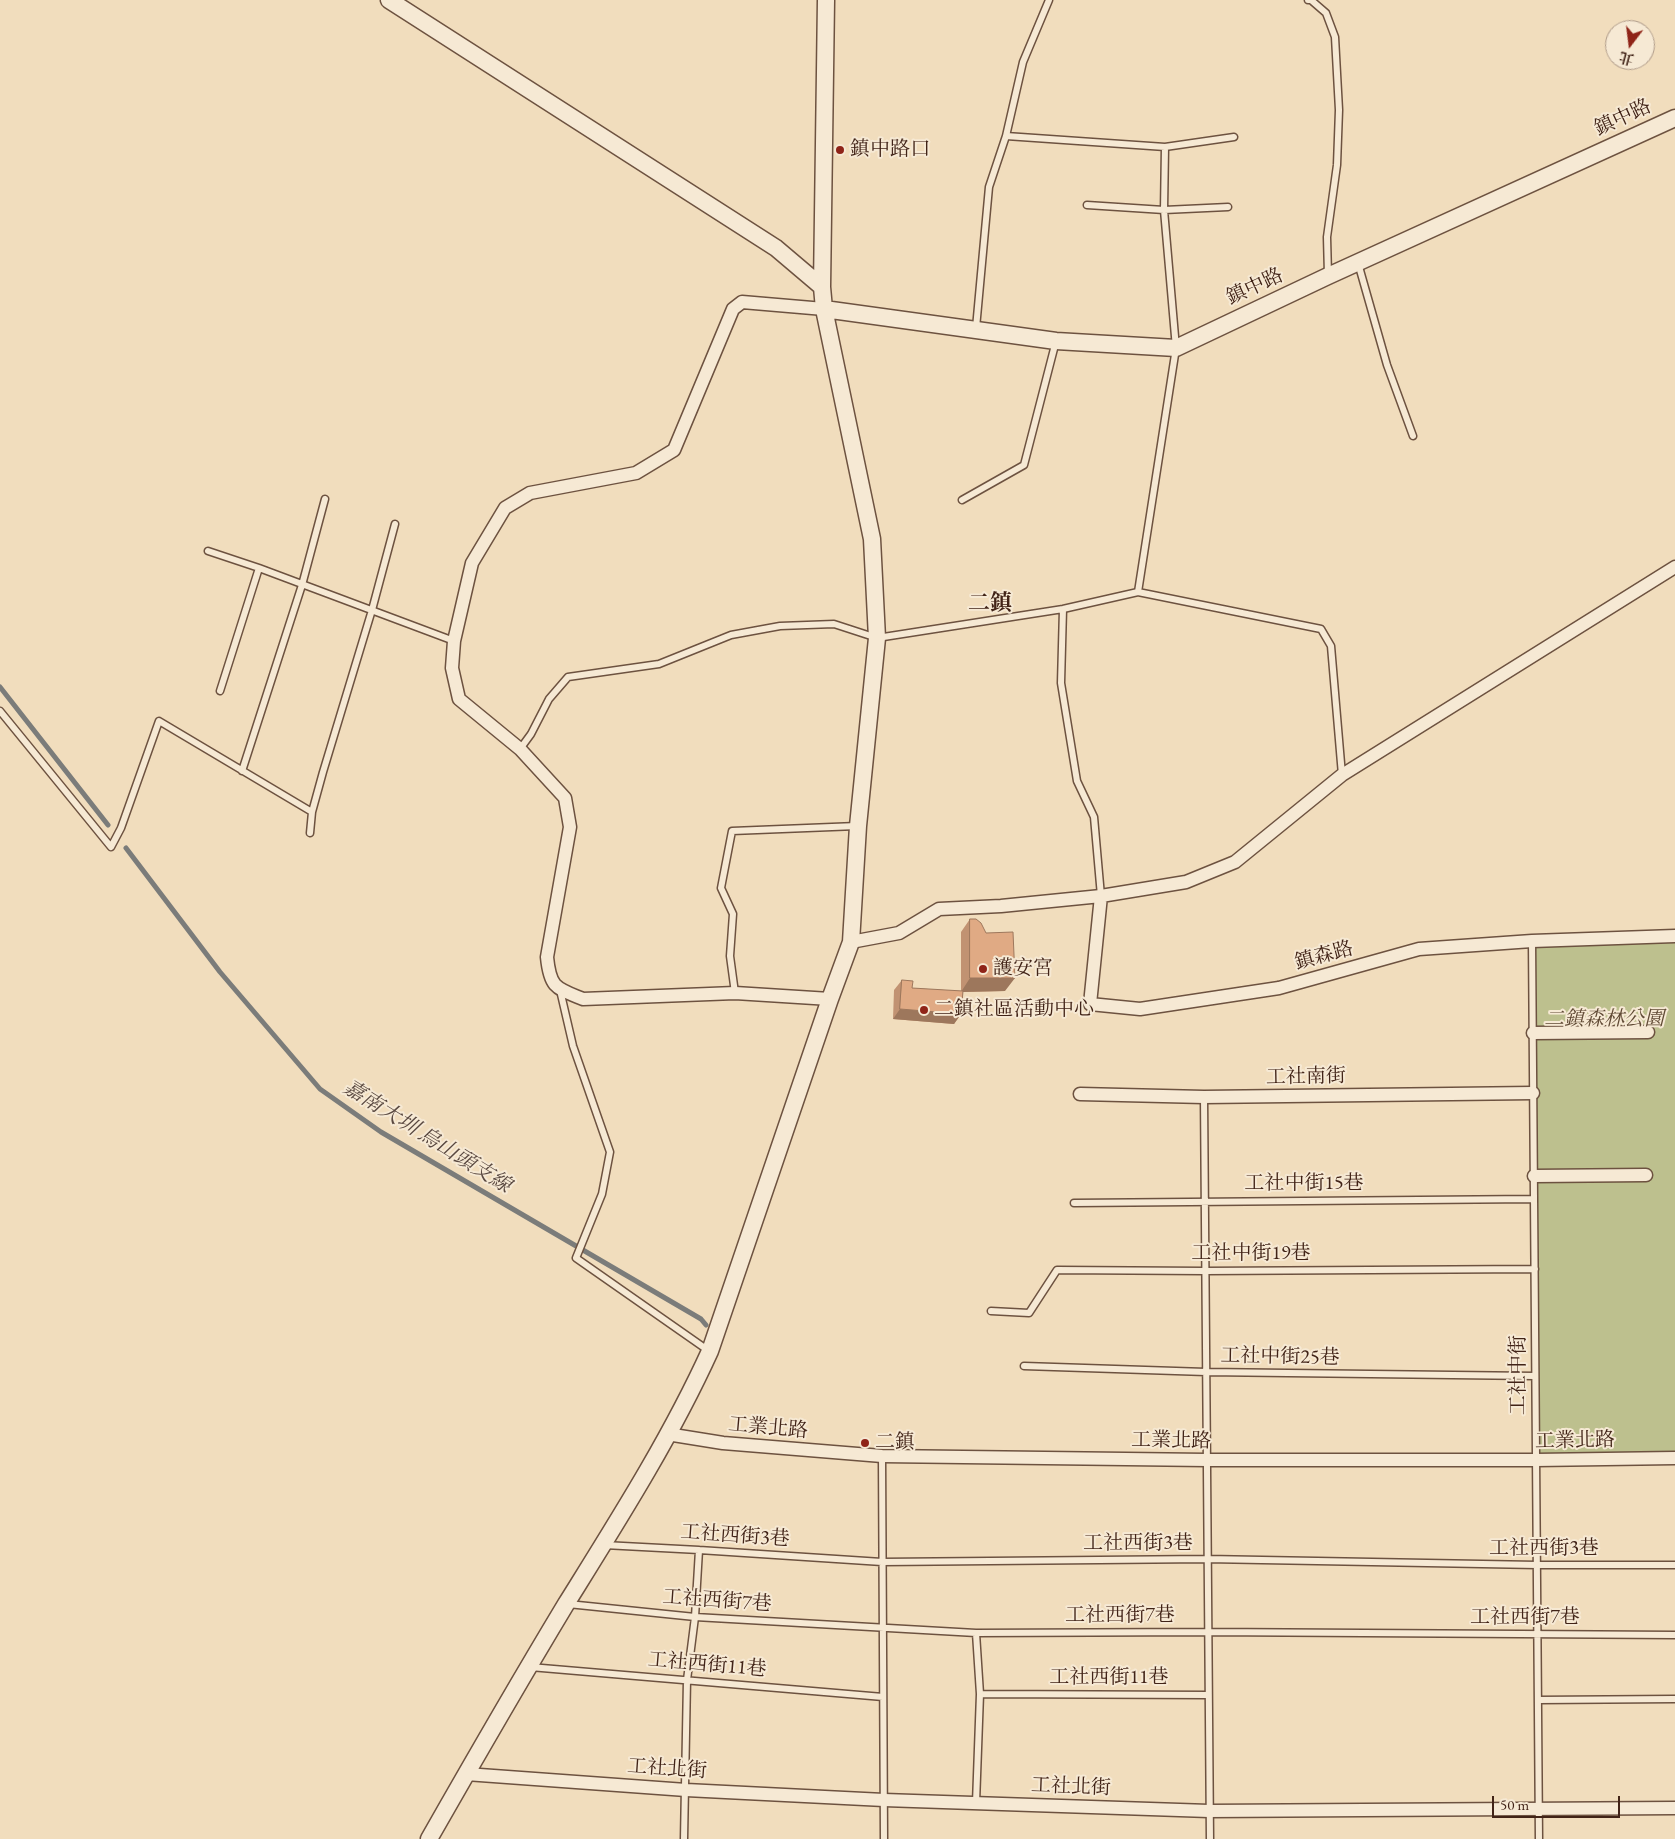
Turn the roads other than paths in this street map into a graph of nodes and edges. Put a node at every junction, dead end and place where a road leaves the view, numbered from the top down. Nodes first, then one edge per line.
1 (389, 0) edge
2 (826, 0) edge
3 (1049, 0) edge
4 (1308, 0) edge
5 (1675, 118) edge
6 (1006, 136) junction
7 (1234, 137) dead end
8 (1165, 147) junction
9 (1087, 205) dead end
10 (1228, 207) dead end
11 (1164, 210) junction
12 (1358, 263) junction
13 (1328, 276) junction
14 (822, 287) junction
15 (824, 309) junction
16 (976, 330) junction
17 (1056, 341) junction
18 (1176, 348) junction
19 (1413, 436) dead end
20 (325, 499) dead end
21 (962, 500) dead end
22 (395, 524) dead end
23 (208, 551) dead end
24 (1675, 567) edge
25 (259, 568) junction
26 (302, 585) junction
27 (1138, 592) junction
28 (1063, 609) junction
29 (372, 610) junction
30 (877, 638) junction
31 (454, 641) junction
32 (220, 691) dead end
33 (0, 711) edge
34 (520, 749) junction
35 (242, 771) junction
36 (1342, 774) junction
37 (312, 812) junction
38 (858, 826) junction
39 (310, 833) dead end
40 (1101, 896) junction
41 (1675, 936) edge
42 (1532, 941) junction
43 (851, 942) junction
44 (560, 989) junction
45 (735, 993) junction
46 (830, 999) junction
47 (1648, 1032) dead end
48 (1533, 1033) junction
49 (1533, 1093) junction
50 (1080, 1094) dead end
51 (1204, 1097) junction
52 (1646, 1175) dead end
53 (1534, 1176) junction
54 (1534, 1199) junction
55 (1204, 1200) junction
56 (1074, 1203) dead end
57 (1535, 1269) junction
58 (1205, 1271) junction
59 (991, 1311) dead end
60 (710, 1351) junction
61 (1024, 1366) dead end
62 (1206, 1372) junction
63 (1535, 1376) junction
64 (667, 1434) junction
65 (882, 1456) junction
66 (1675, 1458) edge
67 (1206, 1460) junction
68 (1536, 1460) junction
69 (603, 1545) junction
70 (699, 1550) junction
71 (1207, 1560) junction
72 (882, 1562) junction
73 (1675, 1565) edge
74 (1537, 1566) junction
75 (567, 1604) junction
76 (695, 1617) junction
77 (883, 1628) junction
78 (976, 1632) junction
79 (1208, 1632) junction
80 (1538, 1635) junction
81 (1675, 1635) edge
82 (529, 1667) junction
83 (688, 1680) junction
84 (980, 1694) junction
85 (1208, 1695) junction
86 (883, 1697) junction
87 (1538, 1700) junction
88 (1675, 1700) edge
89 (466, 1774) junction
90 (686, 1790) junction
91 (884, 1800) junction
92 (976, 1803) junction
93 (1675, 1808) edge
94 (1539, 1809) junction
95 (1209, 1811) junction
96 (429, 1839) edge
97 (684, 1839) edge
98 (884, 1839) edge
99 (1210, 1839) edge
100 (1539, 1839) edge

1 - 14 street
2 - 14 street
3 - 6 lane
4 - 13 lane
5 - 12 street, 鎮中路
6 - 8 lane
6 - 16 lane
7 - 8 lane
8 - 11 lane
9 - 11 lane
10 - 11 lane
11 - 18 lane
12 - 13 street, 鎮中路
12 - 19 lane
13 - 18 street, 鎮中路
14 - 15 street
15 - 16 street, 鎮中路
15 - 30 street
15 - 31 street
16 - 17 street, 鎮中路
17 - 18 street, 鎮中路
17 - 21 lane
18 - 27 lane
20 - 26 lane
22 - 29 lane
23 - 25 lane
24 - 36 street
25 - 26 lane
25 - 32 lane
26 - 29 lane
26 - 35 lane
27 - 28 lane
27 - 36 lane
28 - 30 lane
28 - 40 lane
29 - 31 lane
29 - 37 lane
30 - 34 lane
30 - 38 street
31 - 34 street
33 - 35 lane
34 - 44 street
35 - 37 lane
36 - 40 street
37 - 39 lane
38 - 43 street
38 - 45 lane
40 - 42 street, 鎮森路
40 - 43 street
41 - 42 street, 鎮森路
42 - 48 lane, 工社中街
43 - 46 street
44 - 45 street
44 - 60 lane
45 - 46 street
46 - 60 street
47 - 48 street
48 - 49 lane, 工社中街
49 - 51 street, 工社南街
49 - 53 lane, 工社中街
50 - 51 street, 工社南街
51 - 55 lane
52 - 53 street
53 - 54 lane, 工社中街
54 - 55 lane, 工社中街15巷
54 - 57 lane, 工社中街
55 - 56 lane, 工社中街15巷
55 - 58 lane
57 - 58 lane, 工社中街19巷
57 - 63 lane, 工社中街
58 - 59 lane, 工社中街19巷
58 - 62 lane
60 - 64 street
61 - 62 lane, 工社中街25巷
62 - 63 lane, 工社中街25巷
62 - 67 lane
63 - 68 lane, 工社中街
64 - 65 street, 工業北路
64 - 69 street
65 - 67 street, 工業北路
65 - 72 lane
66 - 68 street, 工業北路
67 - 68 street, 工業北路
67 - 71 lane
68 - 74 lane, 工社中街
69 - 70 lane, 工社西街3巷
69 - 75 street
70 - 72 lane, 工社西街3巷
70 - 76 lane
71 - 72 lane, 工社西街3巷
71 - 74 lane, 工社西街3巷
71 - 79 lane
72 - 77 lane
73 - 74 lane, 工社西街3巷
74 - 80 lane, 工社中街
75 - 76 lane, 工社西街7巷
75 - 82 street
76 - 77 lane, 工社西街7巷
76 - 83 lane
77 - 78 lane, 工社西街7巷
77 - 86 lane
78 - 79 lane, 工社西街7巷
78 - 84 lane
79 - 80 lane, 工社西街7巷
79 - 85 lane
80 - 81 lane, 工社西街7巷
80 - 87 lane, 工社中街
82 - 83 lane, 工社西街11巷
82 - 89 street
83 - 86 lane, 工社西街11巷
83 - 90 lane
84 - 85 lane, 工社西街11巷
84 - 92 lane
85 - 95 lane
86 - 91 lane
87 - 88 lane
87 - 94 lane, 工社中街
89 - 90 street, 工社北街
89 - 96 street
90 - 91 street, 工社北街
90 - 97 lane
91 - 92 street, 工社北街
91 - 98 lane
92 - 95 street, 工社北街
93 - 94 street, 工社北街
94 - 95 street, 工社北街
94 - 100 lane, 工社中街
95 - 99 lane

